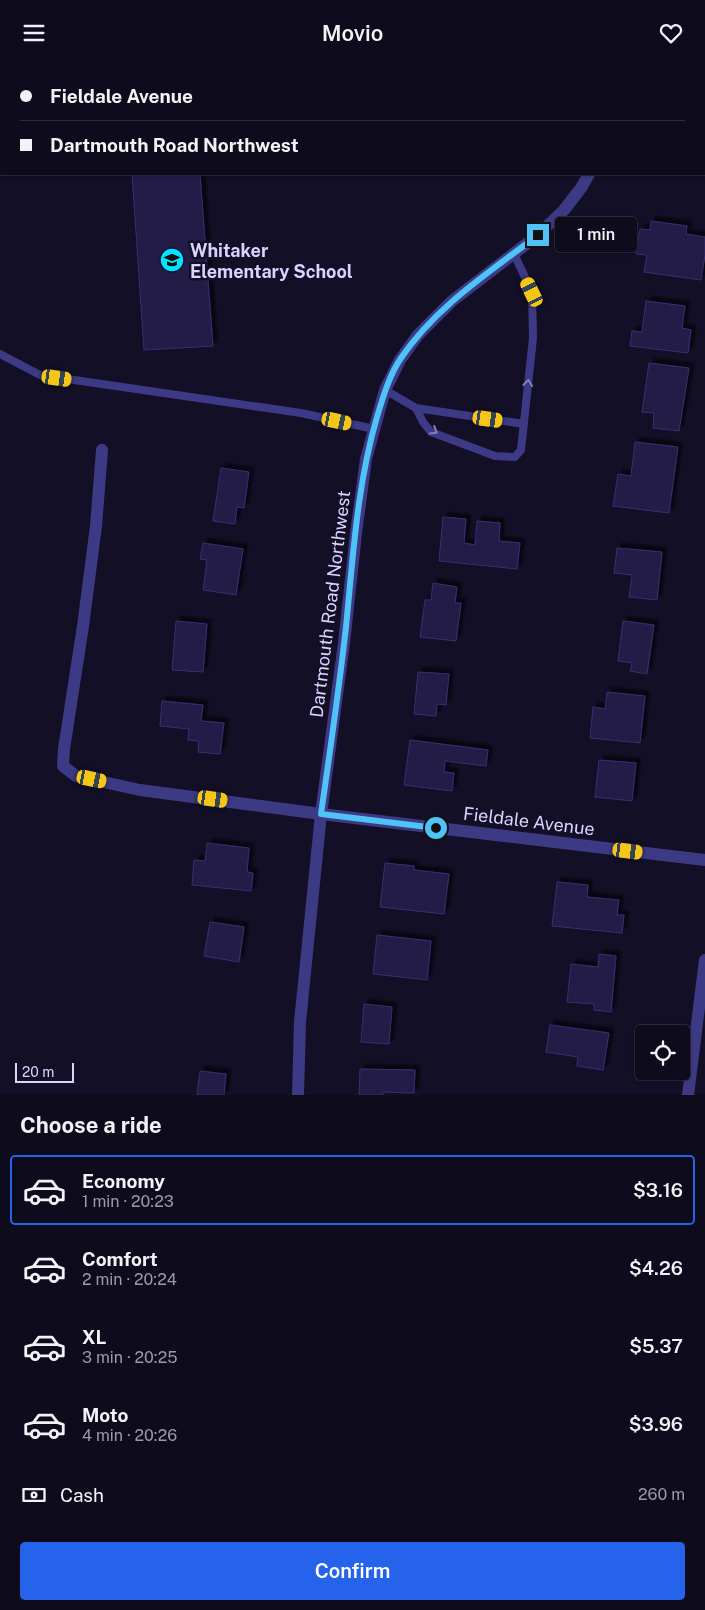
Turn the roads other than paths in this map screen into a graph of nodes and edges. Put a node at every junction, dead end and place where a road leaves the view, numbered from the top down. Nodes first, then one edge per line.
1 (588, 175) edge
2 (514, 254) junction
3 (0, 354) edge
4 (385, 390) junction
5 (416, 408) junction
6 (524, 424) junction
7 (374, 429) junction
8 (102, 450) dead end
9 (321, 814) junction
10 (705, 860) edge
11 (705, 960) edge
12 (298, 1095) edge
13 (688, 1095) edge

1 - 2 street, Dartmouth Road Northwest
2 - 4 street, Dartmouth Road Northwest
6 -> 2 lane
3 - 7 lane
4 - 5 lane
4 - 7 street, Dartmouth Road Northwest
5 - 6 lane
5 -> 6 lane
7 - 9 street, Dartmouth Road Northwest
8 - 9 street, Fieldale Avenue
9 - 10 street, Fieldale Avenue
9 - 12 street, Dartmouth Road Northwest
11 - 13 street

